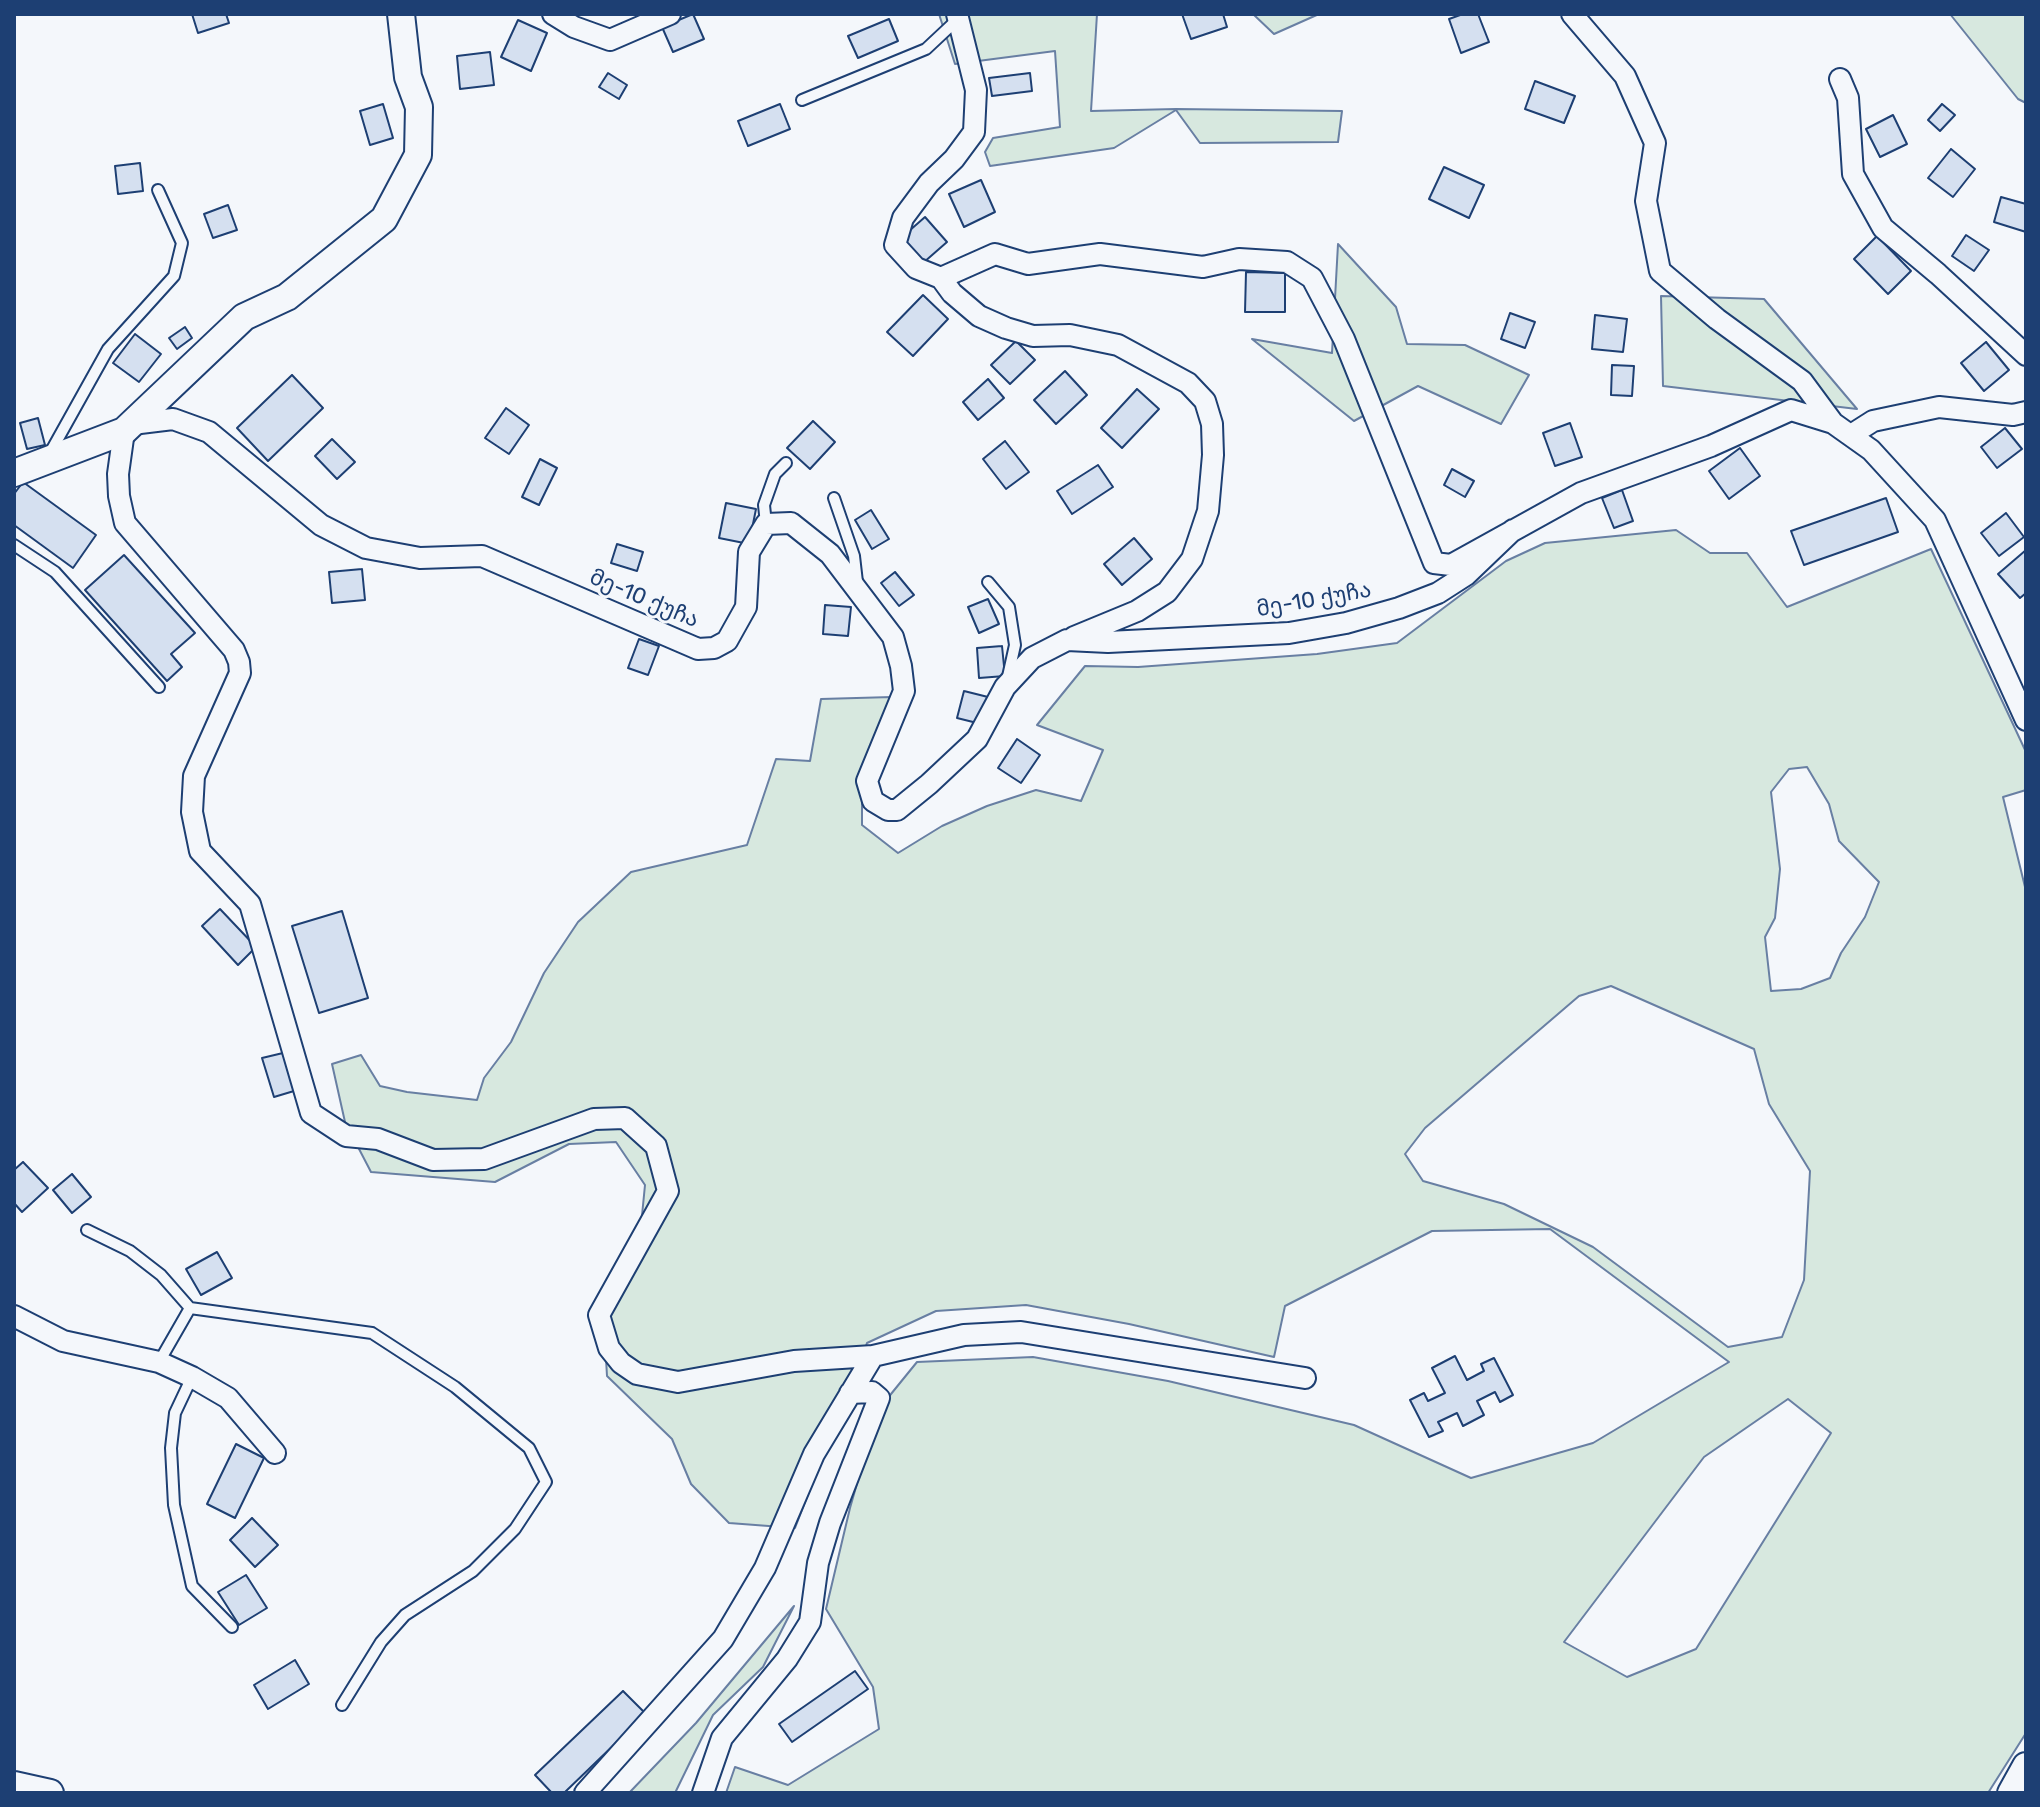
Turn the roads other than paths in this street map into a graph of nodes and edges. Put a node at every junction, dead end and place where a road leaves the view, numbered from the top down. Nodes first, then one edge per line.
1 (401, 14) edge
2 (553, 14) edge
3 (670, 14) edge
4 (1572, 14) edge
5 (958, 16) edge
6 (1840, 79) dead end
7 (802, 100) dead end
8 (158, 190) dead end
9 (941, 278) junction
10 (2026, 355) edge
11 (2026, 412) edge
12 (128, 427) junction
13 (1842, 429) junction
14 (46, 460) junction
15 (786, 463) dead end
16 (14, 473) edge
17 (834, 498) dead end
18 (766, 524) junction
19 (1513, 530) junction
20 (14, 545) edge
21 (988, 582) dead end
22 (858, 588) junction
23 (1067, 640) junction
24 (159, 687) dead end
25 (1005, 687) junction
26 (2026, 720) edge
27 (87, 1230) dead end
28 (190, 1308) junction
29 (14, 1316) edge
30 (873, 1356) junction
31 (159, 1362) junction
32 (192, 1377) junction
33 (1305, 1378) dead end
34 (850, 1393) junction
35 (275, 1453) dead end
36 (232, 1627) dead end
37 (342, 1705) dead end
38 (2026, 1766) edge
39 (14, 1785) edge
40 (50, 1793) edge
41 (585, 1793) edge
42 (703, 1793) edge
43 (2011, 1793) edge

1 - 12 street
2 - 3 street
4 - 13 street
5 - 7 lane
5 - 9 street
6 - 10 street
8 - 14 lane
9 - 19 street
9 - 23 street
11 - 13 street
12 - 14 street
12 - 18 street, მე-10 ქუჩა
12 - 30 street
13 - 19 street
13 - 26 street
14 - 16 street
15 - 18 lane
17 - 22 lane
18 - 22 street
19 - 23 street, მე-10 ქუჩა
20 - 24 lane
21 - 25 lane
22 - 25 street
23 - 25 street
27 - 28 lane
28 - 31 lane
28 - 37 lane
29 - 31 street
30 - 33 street
30 - 34 street
31 - 32 street
32 - 35 street
32 - 36 lane
34 - 41 street
34 - 42 street
38 - 43 street
39 - 40 street

